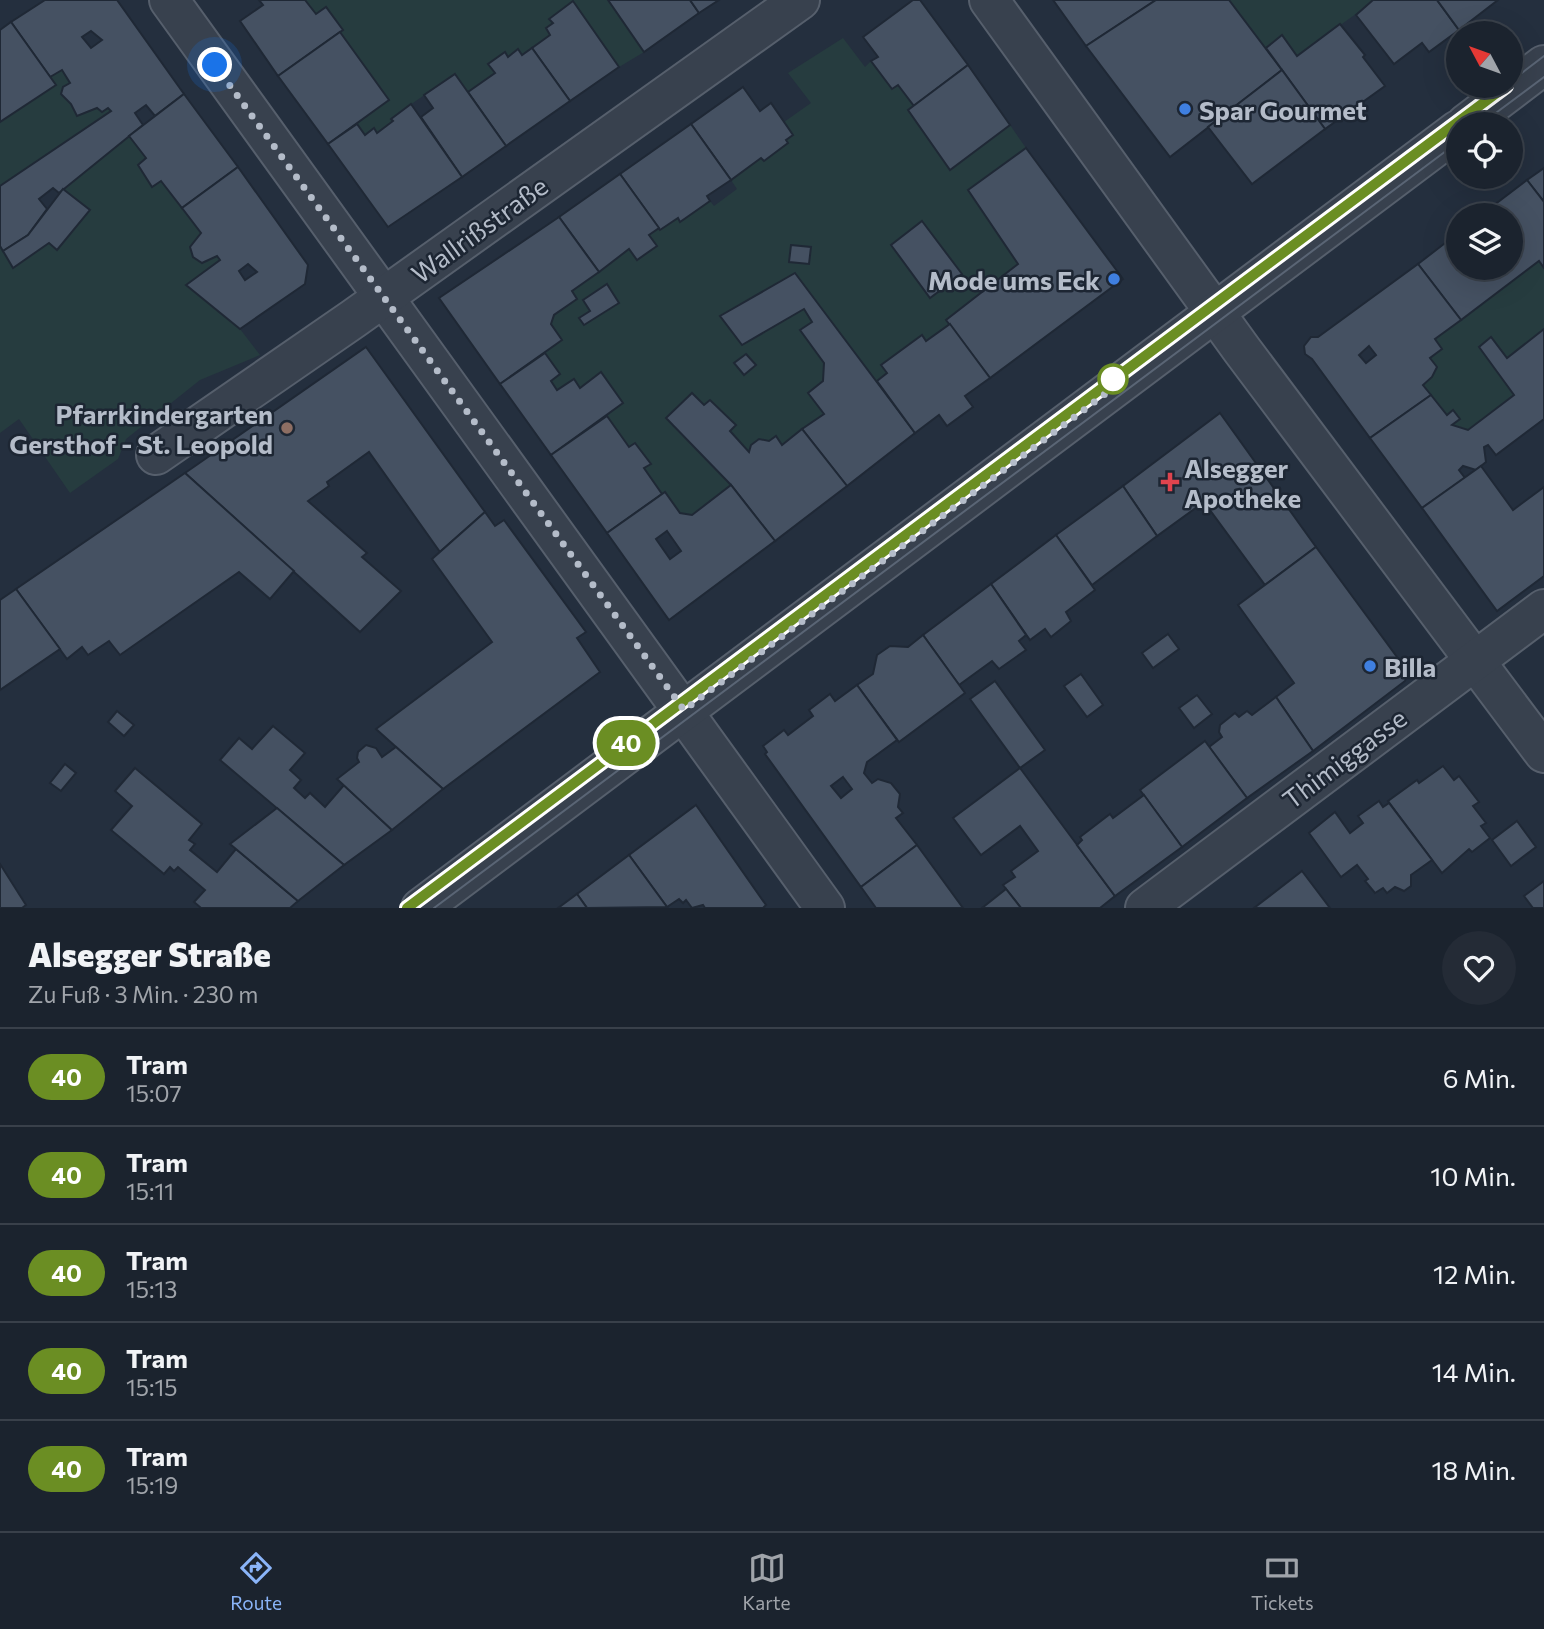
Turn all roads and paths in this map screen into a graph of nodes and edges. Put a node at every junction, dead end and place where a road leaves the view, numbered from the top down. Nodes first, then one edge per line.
1 (169, 0) edge
2 (800, 0) edge
3 (989, 0) edge
4 (1544, 65) edge
5 (1482, 112) edge
6 (1446, 139) edge
7 (384, 297) junction
8 (1215, 312) junction
9 (156, 455) dead end
10 (1544, 609) edge
11 (1476, 659) junction
12 (684, 710) junction
13 (1544, 753) edge
14 (421, 908) edge
15 (825, 908) edge
16 (1145, 908) edge

1 - 7 street
2 - 7 street, Wallrißstraße
3 - 8 street
4 - 5 street
6 - 8 street
7 - 9 street, Wallrißstraße
7 - 12 street
8 - 11 street
8 - 12 street
10 - 11 street, Thimiggasse
11 - 13 street
11 - 16 street, Thimiggasse
12 - 14 street
12 - 15 street

